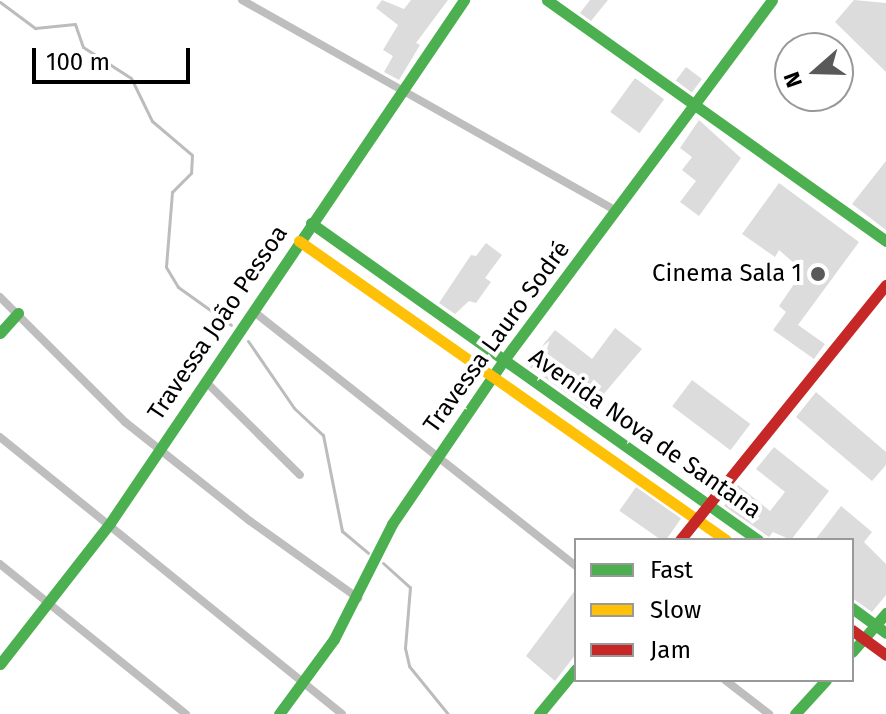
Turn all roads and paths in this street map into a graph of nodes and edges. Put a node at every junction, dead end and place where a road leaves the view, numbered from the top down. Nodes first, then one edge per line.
1 (242, 0) edge
2 (464, 0) edge
3 (547, 0) edge
4 (772, 0) edge
5 (401, 92) junction
6 (695, 107) junction
7 (617, 211) junction
8 (311, 223) junction
9 (299, 241) junction
10 (886, 241) edge
11 (886, 285) edge
12 (0, 297) edge
13 (427, 307) junction
14 (253, 311) junction
15 (18, 313) junction
16 (416, 322) junction
17 (0, 333) edge
18 (503, 361) junction
19 (492, 377) junction
20 (206, 382) junction
21 (0, 437) edge
22 (614, 439) junction
23 (160, 449) junction
24 (604, 454) junction
25 (436, 459) junction
26 (651, 465) junction
27 (300, 475) dead end
28 (641, 480) junction
29 (709, 504) junction
30 (697, 519) junction
31 (110, 523) junction
32 (682, 538) edge
33 (723, 538) edge
34 (755, 538) edge
35 (0, 564) edge
36 (574, 564) edge
37 (358, 598) junction
38 (50, 603) junction
39 (854, 609) edge
40 (886, 613) edge
41 (881, 629) edge
42 (854, 632) edge
43 (864, 639) junction
44 (854, 650) edge
45 (886, 655) edge
46 (0, 664) edge
47 (574, 671) edge
48 (303, 682) junction
49 (728, 682) edge
50 (824, 682) edge
51 (186, 714) edge
52 (279, 714) edge
53 (342, 714) edge
54 (539, 714) edge
55 (769, 714) edge
56 (795, 714) edge

1 - 5 street
2 - 5 street, Travessa João Pessoa
3 - 6 street
4 - 6 street, Travessa Lauro Sodré
5 - 7 street
5 - 8 street, Travessa João Pessoa
6 - 7 street, Travessa Lauro Sodré
6 - 10 street
7 - 18 street, Travessa Lauro Sodré
8 - 9 street, Travessa João Pessoa
8 - 13 street, Avenida Nova de Santana
9 - 14 street, Travessa João Pessoa
9 - 16 street, Avenida Nova de Santana
11 - 29 street
12 - 15 street
13 - 16 street
13 - 18 street, Avenida Nova de Santana
14 - 20 street, Travessa João Pessoa
14 - 25 street
15 - 17 street
15 - 23 street
16 - 19 street, Avenida Nova de Santana
18 - 19 street, Travessa Lauro Sodré
18 - 22 street, Avenida Nova de Santana
19 - 24 street, Avenida Nova de Santana
19 - 25 street, Travessa Lauro Sodré
20 - 23 street, Travessa João Pessoa
20 - 27 street
21 - 31 street
22 - 24 street
22 - 26 street, Avenida Nova de Santana
23 - 31 street, Travessa João Pessoa
23 - 37 street
24 - 28 street, Avenida Nova de Santana
25 - 36 street
25 - 37 street, Travessa Lauro Sodré
26 - 28 street
26 - 29 street, Avenida Nova de Santana
28 - 30 street, Avenida Nova de Santana
29 - 30 street
29 - 34 street, Avenida Nova de Santana
30 - 32 street
30 - 33 street, Avenida Nova de Santana
31 - 38 street, Travessa João Pessoa
31 - 48 street
35 - 38 street
37 - 48 street, Travessa Lauro Sodré
38 - 46 street, Travessa João Pessoa
38 - 51 street
39 - 41 street
40 - 41 street
41 - 43 street
42 - 43 street
43 - 44 street
43 - 45 street
47 - 54 street
48 - 52 street, Travessa Lauro Sodré
48 - 53 street
49 - 55 street
50 - 56 street

